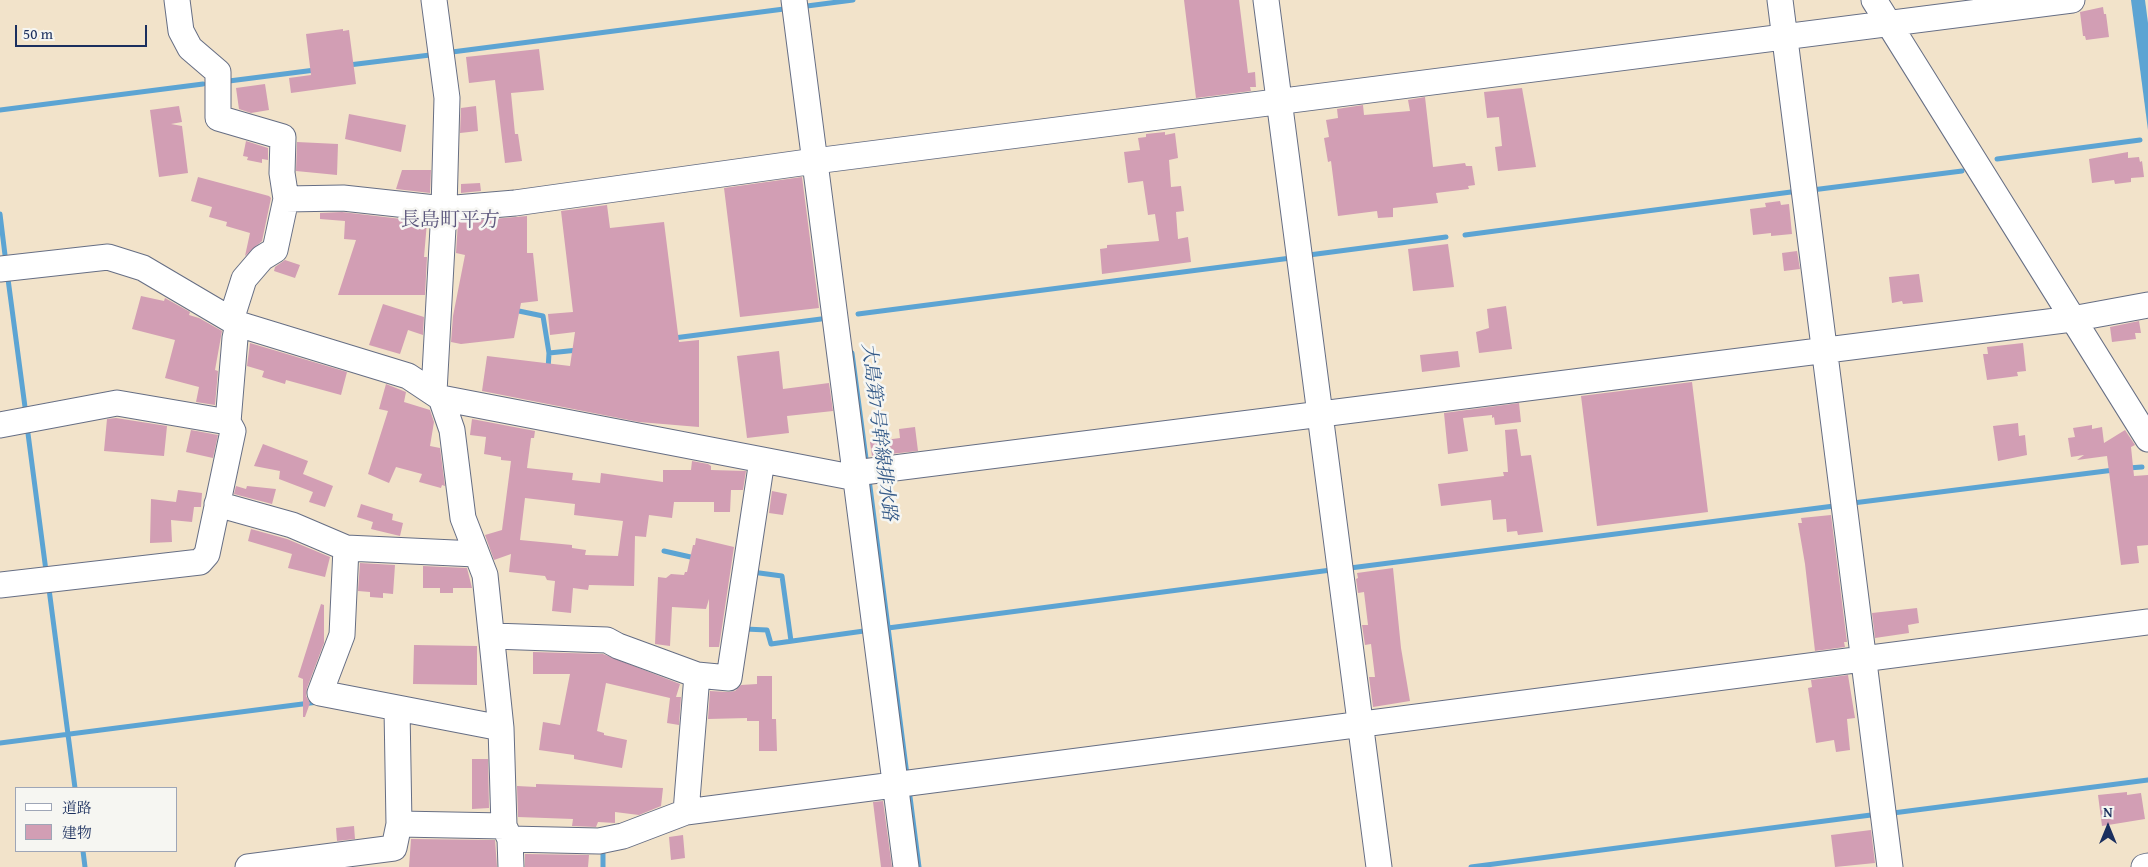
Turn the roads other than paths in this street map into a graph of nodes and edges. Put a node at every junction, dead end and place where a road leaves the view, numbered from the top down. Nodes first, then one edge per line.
1 (177, 0) edge
2 (434, 0) edge
3 (794, 0) edge
4 (1266, 0) edge
5 (1780, 0) edge
6 (1874, 0) edge
7 (2072, 0) edge
8 (1889, 24) junction
9 (1784, 38) junction
10 (1280, 101) junction
11 (823, 160) junction
12 (286, 199) junction
13 (444, 209) junction
14 (0, 269) edge
15 (2148, 305) edge
16 (2072, 318) junction
17 (234, 322) junction
18 (1824, 350) junction
19 (438, 395) junction
20 (1320, 414) junction
21 (228, 422) junction
22 (0, 425) edge
23 (2148, 439) edge
24 (762, 460) junction
25 (861, 473) junction
26 (218, 504) junction
27 (346, 548) junction
28 (476, 554) junction
29 (0, 585) edge
30 (2148, 622) edge
31 (493, 636) junction
32 (1862, 659) junction
33 (697, 675) junction
34 (397, 709) junction
35 (1360, 724) junction
36 (501, 728) junction
37 (904, 783) junction
38 (686, 812) junction
39 (399, 824) junction
40 (507, 832) junction
41 (2148, 866) edge
42 (248, 867) edge
43 (511, 867) edge
44 (906, 867) edge
45 (1379, 867) edge
46 (1890, 867) edge
47 (2144, 867) edge

1 - 12 street
2 - 13 street
3 - 11 street
4 - 10 street
5 - 9 street
6 - 8 street
7 - 8 street
8 - 9 street
8 - 16 street
9 - 10 street
9 - 18 street
10 - 11 street
10 - 20 street
11 - 13 street
11 - 25 street
12 - 13 street
12 - 17 street
13 - 19 street
14 - 17 street
15 - 16 street
16 - 18 street
16 - 23 street
17 - 19 street
17 - 21 street
18 - 20 street
18 - 32 street
19 - 24 street
19 - 28 street
20 - 25 street
20 - 35 street
21 - 22 street
21 - 26 street
24 - 25 street
24 - 33 street
25 - 37 street
26 - 27 street
26 - 29 street
27 - 28 street
27 - 34 street
28 - 31 street
30 - 32 street
31 - 33 street
31 - 36 street
32 - 35 street
32 - 46 street
33 - 38 street
34 - 36 street
34 - 39 street
35 - 37 street
35 - 45 street
36 - 40 street
37 - 38 street
37 - 44 street
38 - 40 street
39 - 40 street
39 - 42 street
40 - 43 street
41 - 47 street

